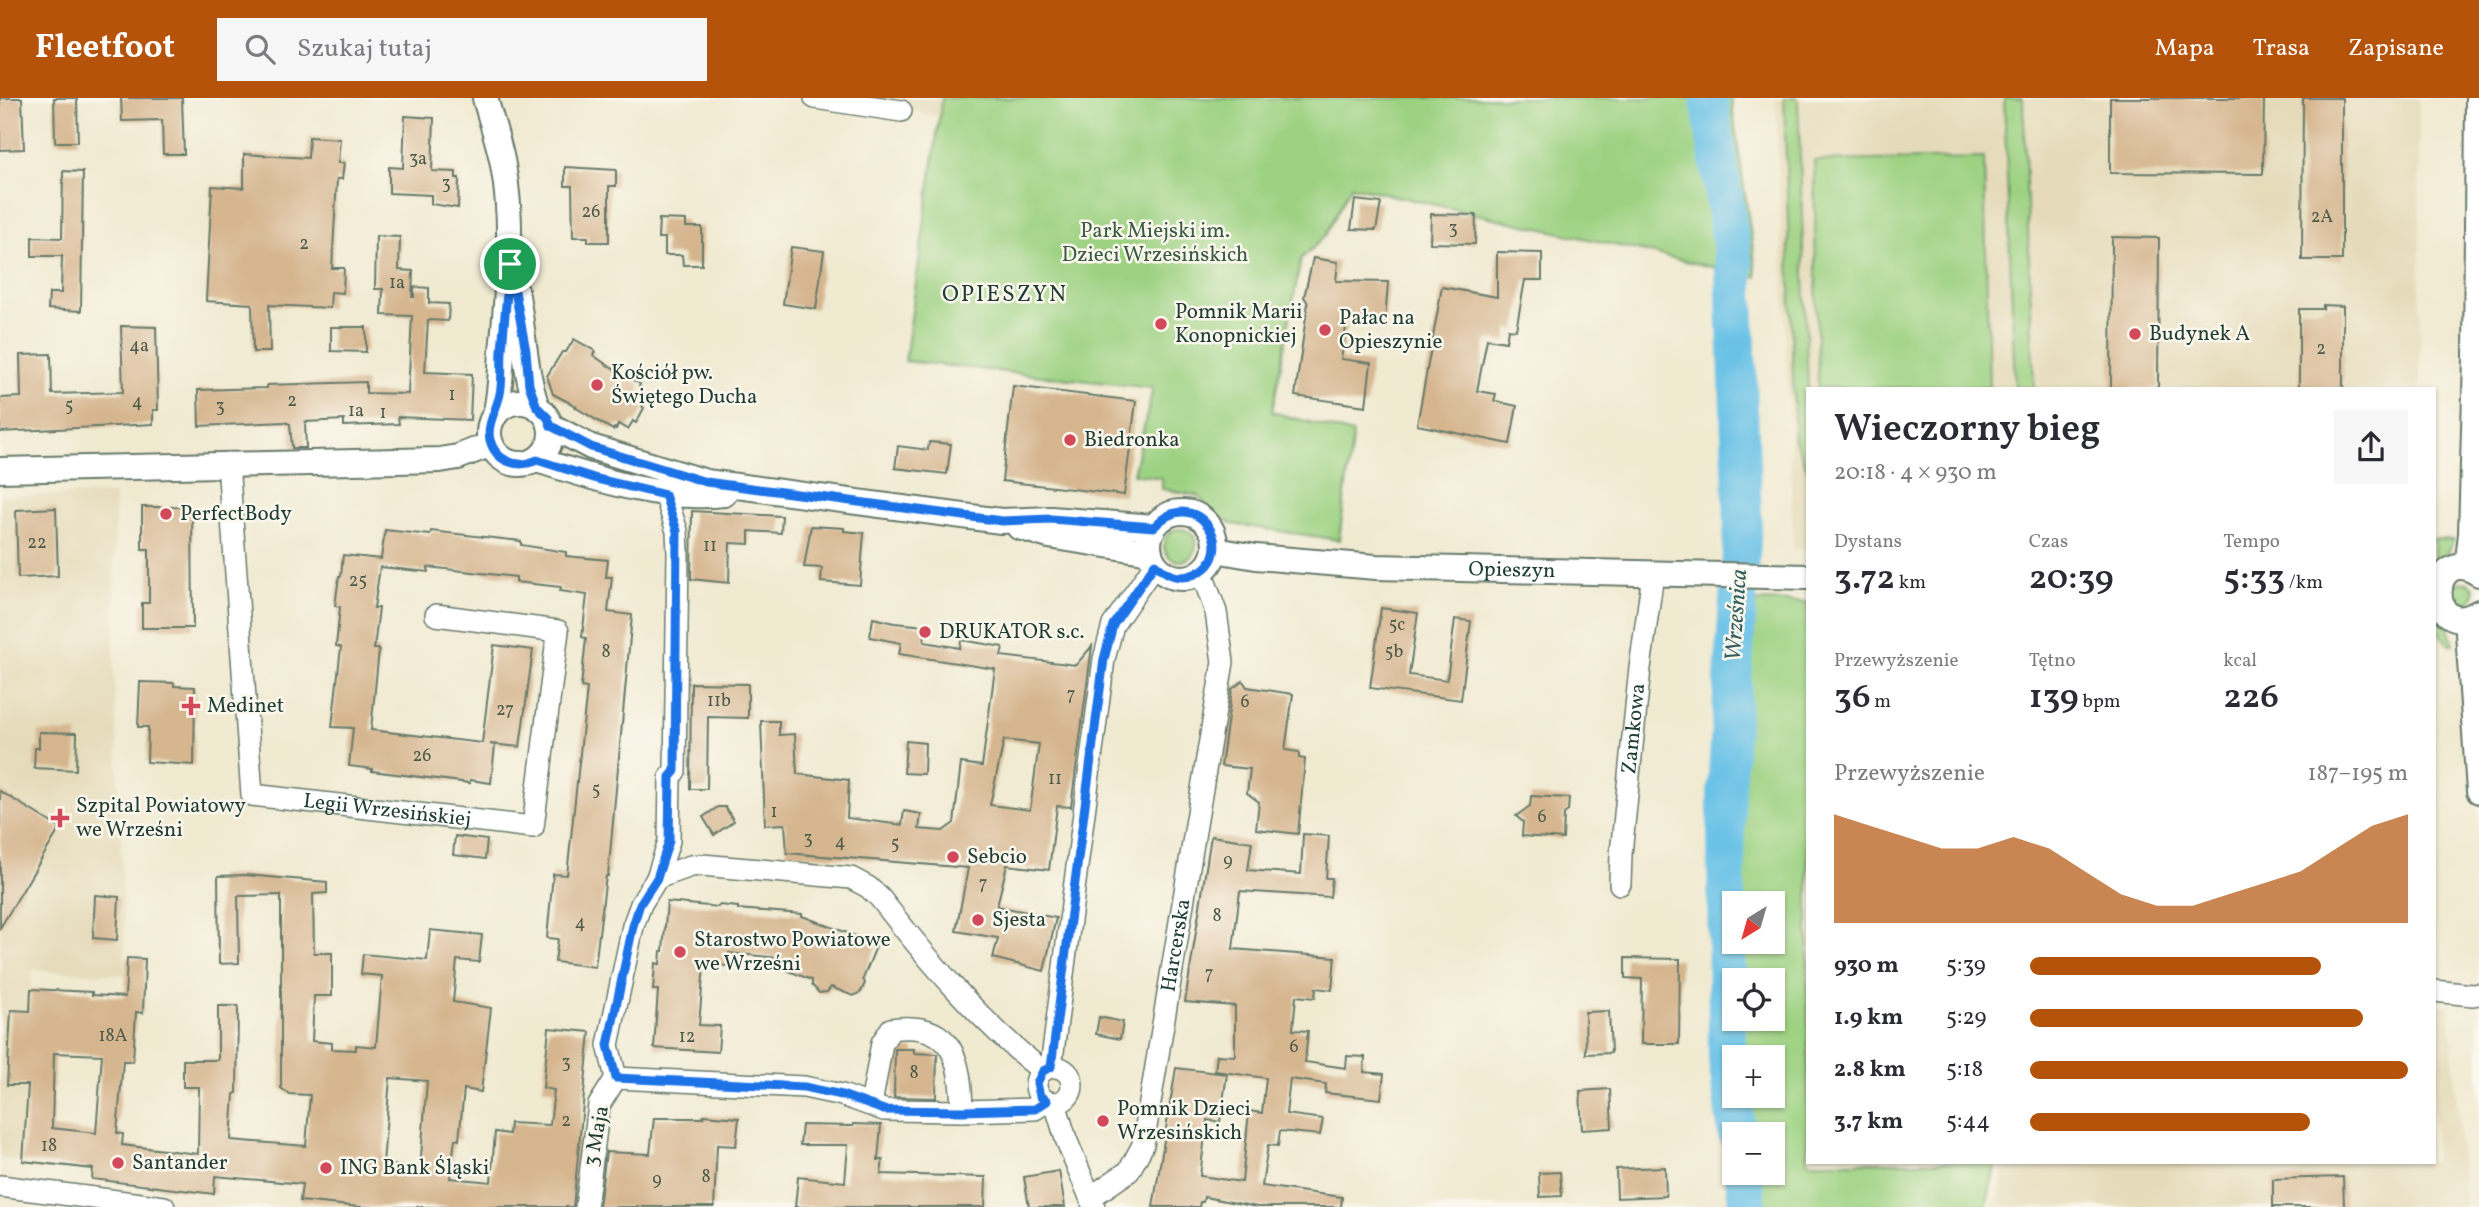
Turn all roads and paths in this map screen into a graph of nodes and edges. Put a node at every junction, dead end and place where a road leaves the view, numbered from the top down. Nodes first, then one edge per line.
1 (485, 98) edge
2 (815, 98) edge
3 (2477, 98) edge
4 (901, 111) dead end
5 (510, 264) junction
6 (495, 415) junction
7 (544, 416) junction
8 (491, 444) junction
9 (537, 460) junction
10 (228, 463) junction
11 (0, 470) edge
12 (756, 490) junction
13 (665, 495) junction
14 (1002, 521) junction
15 (1154, 527) junction
16 (1214, 550) junction
17 (1153, 558) junction
18 (2473, 571) edge
19 (1201, 572) junction
20 (1653, 574) junction
21 (1806, 578) edge
22 (2436, 592) edge
23 (436, 615) dead end
24 (2473, 615) edge
25 (2479, 791) edge
26 (657, 878) junction
27 (1620, 884) dead end
28 (2436, 991) edge
29 (2479, 994) edge
30 (1047, 1069) junction
31 (616, 1078) junction
32 (1051, 1102) junction
33 (871, 1105) junction
34 (962, 1111) junction
35 (0, 1186) edge
36 (1093, 1202) edge
37 (164, 1207) edge
38 (586, 1207) edge

1 - 5 street
2 - 4 street
3 - 18 street
5 - 6 street
5 - 7 street
6 - 7 street
6 - 8 street
7 - 9 street
7 - 12 street
8 - 9 street
8 - 10 street
9 - 13 street
10 - 11 street
10 - 23 street, Legii Wrzesińskiej
12 - 13 street
12 - 14 street
13 - 26 street, 3 Maja
14 - 15 street
14 - 17 street
15 - 16 street
15 - 17 street
16 - 19 street
16 - 20 street, Opieszyn
17 - 19 street
17 - 30 street
18 - 22 street
19 - 36 street, Harcerska
20 - 21 street, Opieszyn
20 - 27 street, Zamkowa
22 - 24 street
24 - 25 street
26 - 30 street
26 - 31 street, 3 Maja
28 - 29 street
30 - 32 street
30 - 32 street
31 - 33 street
31 - 38 street, 3 Maja
32 - 34 street
32 - 36 street, Harcerska
33 - 34 street
33 - 34 street
35 - 37 street

